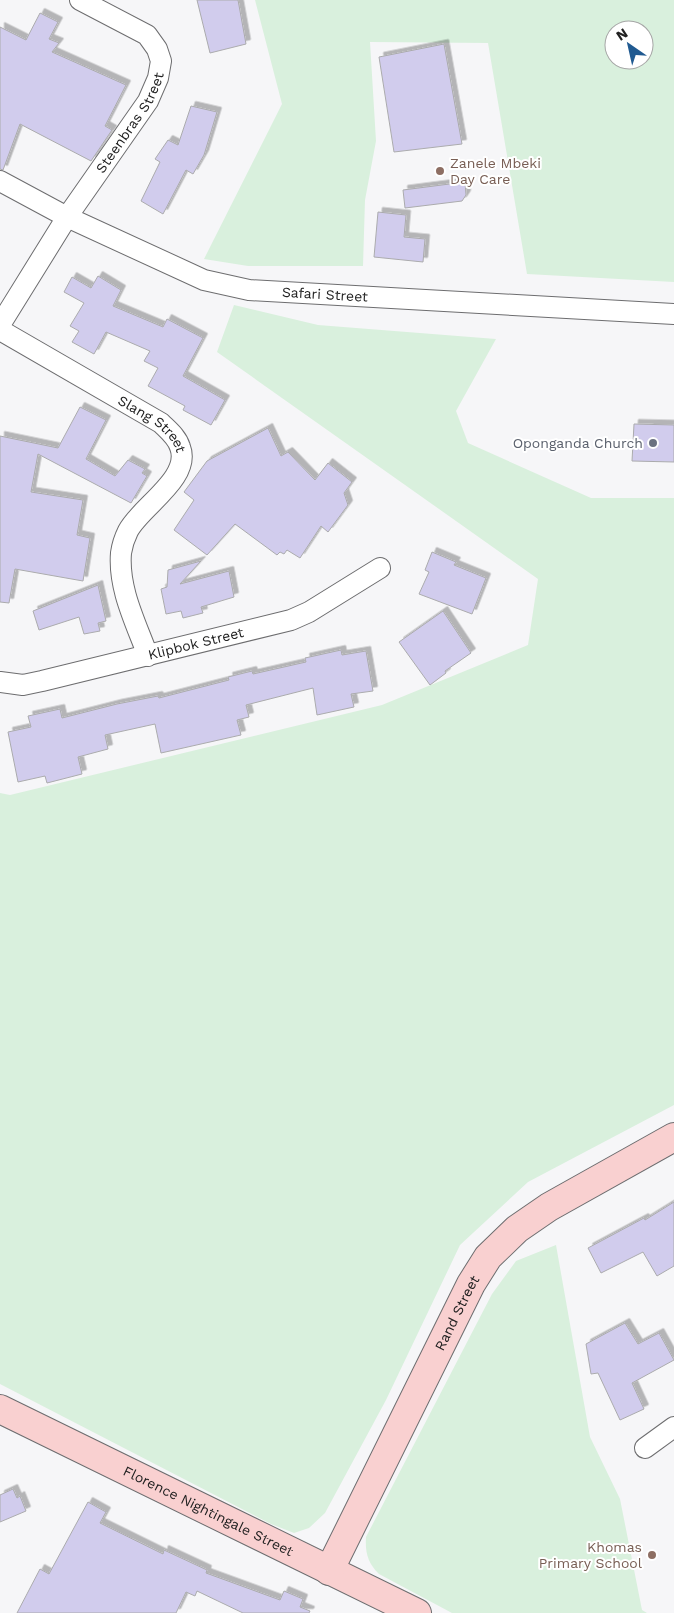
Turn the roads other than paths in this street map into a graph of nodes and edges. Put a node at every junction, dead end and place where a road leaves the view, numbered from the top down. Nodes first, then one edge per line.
1 (80, 0) edge
2 (0, 180) edge
3 (67, 217) junction
4 (674, 314) edge
5 (0, 325) edge
6 (0, 330) edge
7 (380, 568) dead end
8 (148, 656) junction
9 (0, 682) edge
10 (674, 1137) edge
11 (0, 1409) edge
12 (674, 1427) edge
13 (645, 1448) dead end
14 (329, 1571) junction
15 (417, 1613) edge

1 - 3 street, Steenbras Street
2 - 3 street, Safari Street
3 - 4 street, Safari Street
3 - 5 street, Steenbras Street
6 - 8 street, Slang Street
7 - 8 street, Klipbok Street
8 - 9 street, Klipbok Street
10 - 14 street, Rand Street
11 - 14 street, Florence Nightingale Street
12 - 13 street
14 - 15 street, Florence Nightingale Street

